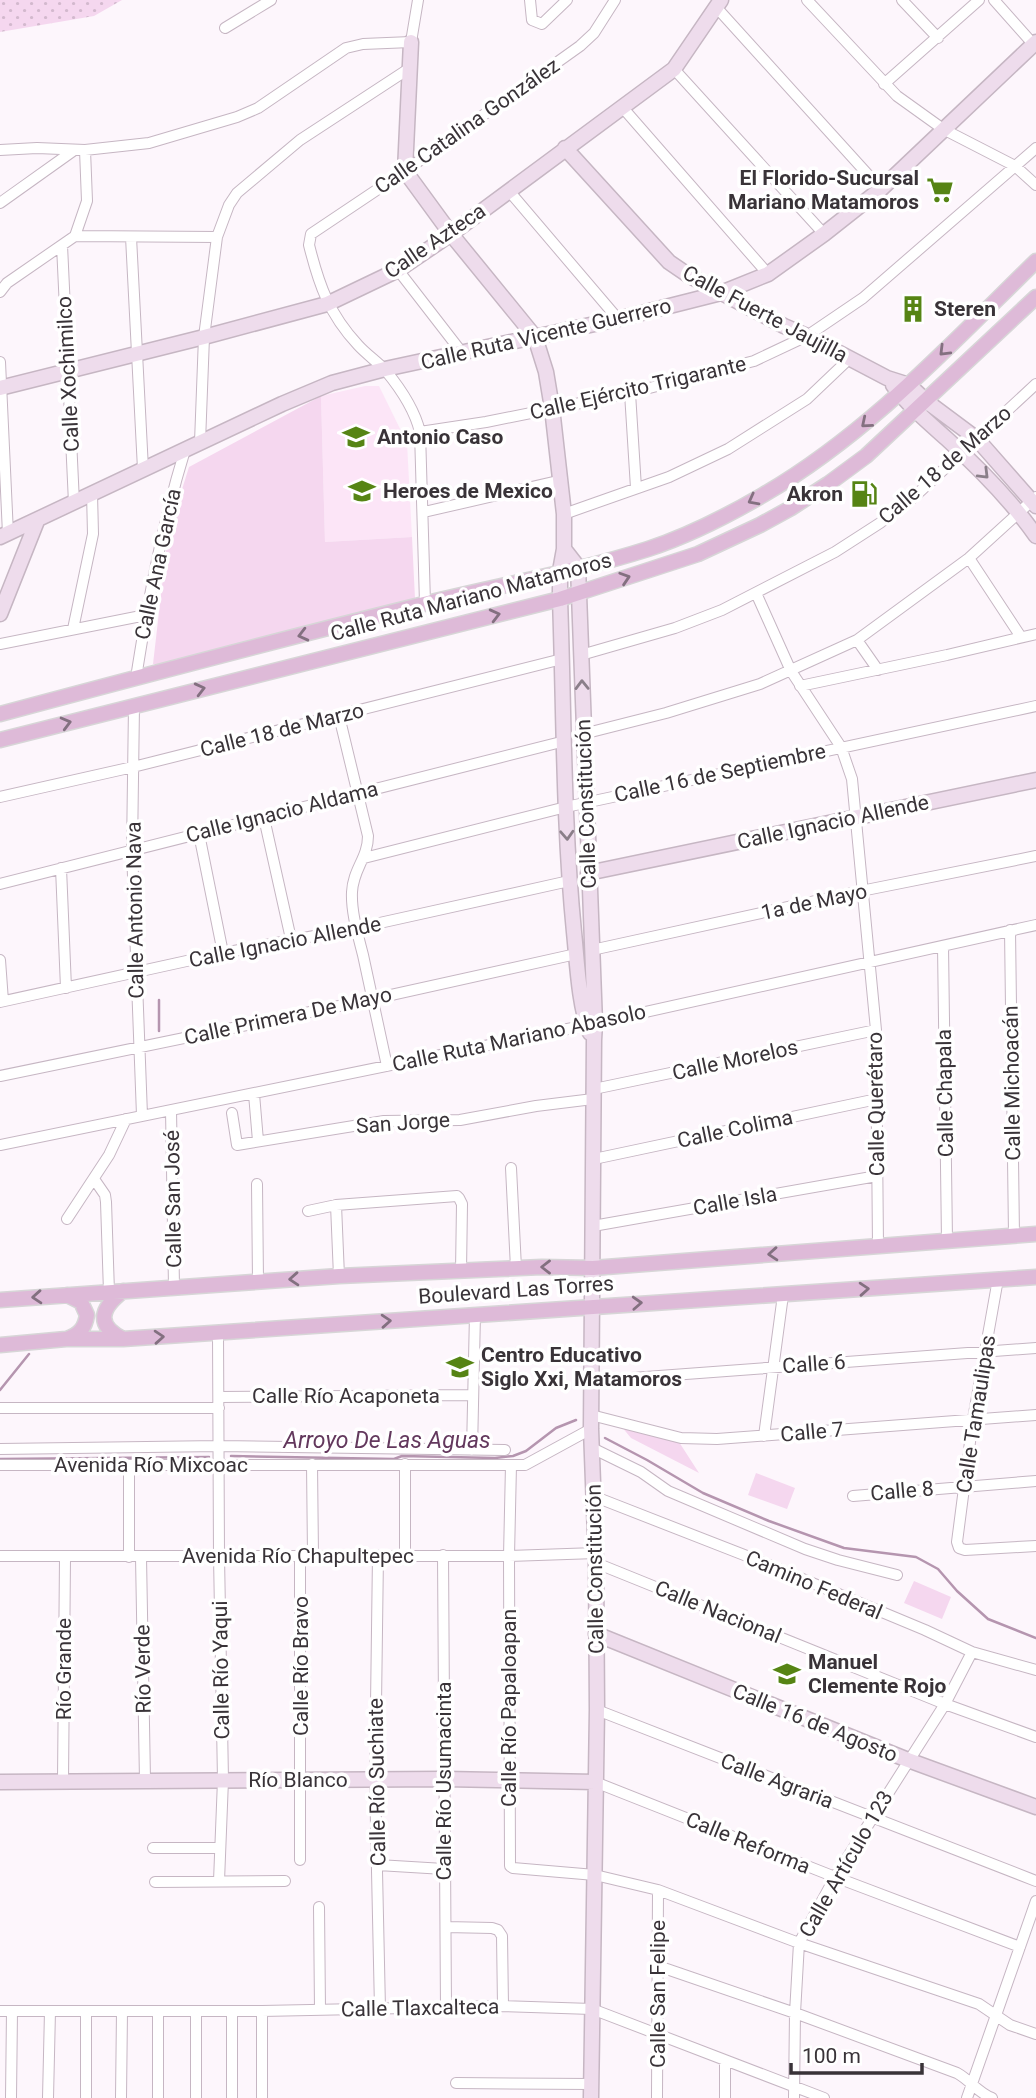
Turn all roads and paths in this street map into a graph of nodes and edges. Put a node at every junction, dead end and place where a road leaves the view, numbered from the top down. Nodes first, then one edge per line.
1 (271, 0) edge
2 (418, 0) edge
3 (530, 0) edge
4 (567, 0) edge
5 (615, 0) edge
6 (807, 0) edge
7 (902, 0) edge
8 (979, 0) edge
9 (994, 0) edge
10 (719, 4) edge
11 (225, 28) dead end
12 (937, 38) junction
13 (411, 43) junction
14 (1035, 44) edge
15 (411, 68) junction
16 (674, 69) junction
17 (884, 84) junction
18 (623, 108) junction
19 (943, 129) junction
20 (565, 148) junction
21 (1036, 148) edge
22 (0, 150) edge
23 (85, 150) junction
24 (73, 151) junction
25 (1015, 166) junction
26 (405, 171) junction
27 (1036, 185) edge
28 (881, 189) junction
29 (509, 191) junction
30 (0, 203) edge
31 (451, 234) junction
32 (824, 234) junction
33 (75, 236) junction
34 (131, 237) junction
35 (217, 237) junction
36 (62, 245) junction
37 (1036, 261) edge
38 (397, 270) junction
39 (768, 274) junction
40 (0, 292) edge
41 (722, 293) junction
42 (1036, 298) edge
43 (327, 304) junction
44 (618, 319) junction
45 (807, 336) junction
46 (204, 337) junction
47 (535, 337) junction
48 (137, 354) junction
49 (463, 354) junction
50 (849, 359) junction
51 (0, 362) edge
52 (385, 369) junction
53 (69, 370) junction
54 (1036, 384) edge
55 (1, 388) edge
56 (904, 389) junction
57 (630, 393) junction
58 (921, 406) junction
59 (552, 408) junction
60 (420, 432) junction
61 (977, 439) junction
62 (200, 442) junction
63 (185, 450) junction
64 (963, 453) junction
65 (143, 469) junction
66 (562, 480) junction
67 (636, 488) junction
68 (92, 494) junction
69 (1035, 501) edge
70 (74, 503) junction
71 (424, 512) junction
72 (1020, 512) junction
73 (564, 514) junction
74 (37, 521) junction
75 (4, 535) edge
76 (1036, 536) edge
77 (564, 549) junction
78 (968, 558) junction
79 (578, 567) junction
80 (560, 571) junction
81 (579, 593) junction
82 (756, 593) junction
83 (560, 599) junction
84 (425, 603) junction
85 (0, 614) edge
86 (145, 615) junction
87 (72, 629) junction
88 (1036, 634) edge
89 (1021, 637) junction
90 (857, 640) junction
91 (0, 644) edge
92 (581, 655) junction
93 (562, 659) junction
94 (878, 670) junction
95 (791, 671) junction
96 (136, 678) junction
97 (800, 686) junction
98 (134, 706) junction
99 (1036, 706) edge
100 (0, 713) edge
101 (339, 716) junction
102 (583, 734) junction
103 (0, 740) edge
104 (565, 741) junction
105 (841, 747) junction
106 (133, 767) junction
107 (1036, 780) edge
108 (358, 793) junction
109 (0, 797) edge
110 (586, 802) junction
111 (566, 807) junction
112 (264, 818) junction
113 (856, 818) junction
114 (199, 834) junction
115 (132, 850) junction
116 (1036, 856) edge
117 (364, 858) junction
118 (61, 868) junction
119 (589, 873) junction
120 (569, 881) junction
121 (0, 884) edge
122 (861, 891) junction
123 (1036, 925) edge
124 (357, 928) junction
125 (1010, 930) junction
126 (291, 939) junction
127 (943, 946) junction
128 (592, 950) junction
129 (223, 953) junction
130 (576, 954) junction
131 (0, 960) edge
132 (870, 961) junction
133 (136, 973) junction
134 (66, 988) junction
135 (373, 999) junction
136 (1, 1001) edge
137 (591, 1024) junction
138 (876, 1030) junction
139 (139, 1046) junction
140 (387, 1066) junction
141 (0, 1076) edge
142 (254, 1094) junction
143 (594, 1094) junction
144 (877, 1099) junction
145 (171, 1110) junction
146 (232, 1113) dead end
147 (142, 1115) junction
148 (125, 1118) junction
149 (258, 1141) junction
150 (0, 1145) edge
151 (594, 1160) junction
152 (511, 1168) dead end
153 (877, 1176) junction
154 (94, 1179) junction
155 (257, 1184) dead end
156 (336, 1205) junction
157 (308, 1211) dead end
158 (67, 1219) dead end
159 (593, 1226) junction
160 (1036, 1234) edge
161 (1014, 1235) junction
162 (947, 1240) junction
163 (878, 1246) junction
164 (516, 1268) junction
165 (593, 1268) junction
166 (461, 1271) junction
167 (339, 1276) junction
168 (1036, 1277) edge
169 (998, 1279) junction
170 (258, 1281) junction
171 (174, 1287) junction
172 (116, 1292) junction
173 (67, 1295) junction
174 (783, 1295) junction
175 (0, 1300) edge
176 (592, 1306) junction
177 (475, 1314) junction
178 (218, 1333) junction
179 (66, 1339) junction
180 (123, 1339) junction
181 (0, 1345) edge
182 (1036, 1348) edge
183 (986, 1352) junction
184 (774, 1367) junction
185 (591, 1381) junction
186 (473, 1395) junction
187 (219, 1397) junction
188 (0, 1408) edge
189 (219, 1408) junction
190 (1036, 1415) edge
191 (974, 1419) junction
192 (591, 1422) junction
193 (764, 1436) junction
194 (219, 1446) junction
195 (592, 1448) junction
196 (0, 1450) edge
197 (472, 1450) junction
198 (505, 1450) dead end
199 (312, 1464) junction
200 (405, 1464) junction
201 (0, 1465) edge
202 (218, 1465) junction
203 (511, 1465) junction
204 (130, 1466) junction
205 (1036, 1481) edge
206 (964, 1486) junction
207 (593, 1496) junction
208 (853, 1496) dead end
209 (1036, 1546) edge
210 (300, 1555) junction
211 (313, 1555) junction
212 (378, 1555) junction
213 (405, 1555) junction
214 (443, 1555) junction
215 (0, 1556) edge
216 (219, 1556) junction
217 (509, 1556) junction
218 (129, 1557) junction
219 (141, 1557) junction
220 (65, 1558) junction
221 (596, 1558) junction
222 (897, 1575) dead end
223 (596, 1634) junction
224 (972, 1652) junction
225 (1036, 1670) edge
226 (945, 1704) junction
227 (597, 1710) junction
228 (1036, 1737) edge
229 (908, 1760) junction
230 (375, 1779) junction
231 (444, 1779) junction
232 (145, 1780) junction
233 (223, 1780) junction
234 (301, 1780) junction
235 (510, 1780) junction
236 (63, 1781) junction
237 (0, 1782) edge
238 (595, 1782) junction
239 (1036, 1807) edge
240 (871, 1818) junction
241 (153, 1848) dead end
242 (219, 1848) junction
243 (300, 1860) dead end
244 (377, 1865) junction
245 (444, 1869) junction
246 (595, 1875) junction
247 (835, 1877) junction
248 (219, 1881) junction
249 (285, 1881) dead end
250 (1036, 1881) edge
251 (155, 1882) dead end
252 (658, 1890) junction
253 (1036, 1901) edge
254 (319, 1907) dead end
255 (446, 1927) junction
256 (799, 1943) junction
257 (1020, 1947) junction
258 (658, 1966) junction
259 (503, 2006) junction
260 (446, 2008) junction
261 (592, 2008) junction
262 (380, 2009) junction
263 (320, 2010) junction
264 (0, 2011) edge
265 (12, 2011) junction
266 (50, 2011) junction
267 (86, 2011) junction
268 (122, 2011) junction
269 (158, 2011) junction
270 (196, 2011) junction
271 (232, 2011) junction
272 (262, 2011) junction
273 (795, 2012) junction
274 (995, 2015) junction
275 (1036, 2034) edge
276 (658, 2035) junction
277 (725, 2061) junction
278 (456, 2083) dead end
279 (972, 2083) junction
280 (591, 2091) edge
281 (794, 2093) edge
282 (11, 2098) edge
283 (48, 2098) edge
284 (86, 2098) edge
285 (121, 2098) edge
286 (158, 2098) edge
287 (196, 2098) edge
288 (232, 2098) edge
289 (262, 2098) edge
290 (657, 2098) edge
291 (725, 2098) edge
292 (824, 2098) edge
293 (967, 2098) edge
294 (992, 2098) edge

1 - 11 street
2 - 13 street
3 - 4 street
5 - 26 street, Calle Catalina González
6 - 17 street
7 - 12 street
8 - 12 street
9 - 14 street
10 - 16 main road, Calle Azteca
10 - 28 street
12 - 17 street
13 - 15 main road
13 - 23 street
14 - 19 main road, Calle Ruta Vicente Guerrero
15 - 26 main road
15 - 35 street
16 - 18 main road, Calle Azteca
16 - 32 street
17 - 19 street
18 - 20 main road, Calle Azteca
18 - 39 street
19 - 25 street
19 - 28 main road, Calle Ruta Vicente Guerrero
20 - 29 main road, Calle Azteca
20 - 41 main road, Calle Fuerte Jaujilla
21 - 25 street, Calle Ejército Trigarante
22 - 24 street
23 - 24 street
23 - 33 street
24 - 30 street
25 - 27 street
25 - 45 street, Calle Ejército Trigarante
26 - 31 main road
26 - 43 street, Calle Catalina González
28 - 32 main road, Calle Ruta Vicente Guerrero
29 - 31 main road, Calle Azteca
29 - 44 street
31 - 38 main road, Calle Azteca
31 - 47 main road
32 - 39 main road, Calle Ruta Vicente Guerrero
33 - 34 street
33 - 36 street
34 - 35 street
34 - 48 street, Calle Ana García
35 - 46 street
36 - 40 street
36 - 53 street, Calle Xochimilco
37 -> 56 main road, Calle Ruta Mariano Matamoros
38 - 43 main road, Calle Azteca
38 - 49 street
39 - 41 main road, Calle Ruta Vicente Guerrero
41 - 44 main road, Calle Ruta Vicente Guerrero
41 - 45 main road, Calle Fuerte Jaujilla
42 - 58 main road, Calle Ruta Mariano Matamoros
43 - 46 main road, Calle Azteca
43 - 52 street
44 - 47 main road, Calle Ruta Vicente Guerrero
45 - 50 main road, Calle Fuerte Jaujilla
45 - 57 street, Calle Ejército Trigarante
46 - 48 main road, Calle Azteca
46 - 62 street
47 - 49 main road, Calle Ruta Vicente Guerrero
47 - 59 main road, Calle Constitución
48 - 53 main road, Calle Azteca
48 - 65 street, Calle Ana García
49 - 52 main road, Calle Ruta Vicente Guerrero
50 - 56 main road, Calle Fuerte Jaujilla
50 - 67 street
51 - 55 street
52 - 60 street
52 - 62 main road, Calle Ruta Vicente Guerrero
53 - 55 main road, Calle Azteca
53 - 70 street, Calle Xochimilco
54 - 61 street, Calle 18 de Marzo
55 - 75 street
56 - 58 main road, Calle Fuerte Jaujilla
56 -> 79 main road, Calle Ruta Mariano Matamoros
57 - 59 street, Calle Ejército Trigarante
57 - 67 street
58 - 61 main road, Calle Fuerte Jaujilla
58 - 64 main road, Calle Fuerte Jaujilla
81 -> 58 main road, Calle Ruta Mariano Matamoros
59 - 60 street, Calle Ejército Trigarante
59 - 66 main road, Calle Constitución
60 - 71 street
61 - 64 street, Calle 18 de Marzo
61 - 69 main road, Calle Fuerte Jaujilla
62 - 63 main road, Calle Ruta Vicente Guerrero
63 - 65 main road, Calle Ruta Vicente Guerrero
63 - 86 street, Calle Ana García
64 -> 72 main road, Calle Fuerte Jaujilla
64 - 82 street, Calle 18 de Marzo
65 - 68 main road, Calle Ruta Vicente Guerrero
66 - 71 street
66 - 73 main road, Calle Constitución
67 - 73 street
68 - 70 main road, Calle Ruta Vicente Guerrero
68 - 87 street
69 - 72 street
70 - 74 main road, Calle Ruta Vicente Guerrero
71 - 84 street
72 - 76 main road, Calle Fuerte Jaujilla
72 - 78 street
73 - 77 main road, Calle Constitución
74 - 75 main road, Calle Ruta Vicente Guerrero
74 - 85 main road
77 - 79 main road
77 - 80 main road, Calle Constitución
78 - 89 street
78 - 90 street
79 - 80 main road, Calle Ruta Mariano Matamoros
79 - 81 main road, Calle Constitución
80 - 83 main road, Calle Constitución
80 - 84 main road, Calle Ruta Mariano Matamoros
81 - 83 main road, Calle Ruta Mariano Matamoros
81 - 92 main road, Calle Constitución
82 - 92 street, Calle 18 de Marzo
82 - 95 street, Calle Querétaro
83 - 93 main road, Calle Constitución
98 -> 83 main road, Calle Ruta Mariano Matamoros
84 -> 96 main road, Calle Ruta Mariano Matamoros
86 - 87 street
86 - 96 street, Calle Ana García
87 - 91 street
88 - 89 street
89 - 94 street
90 - 94 street
90 - 95 street
102 -> 92 main road, Calle Constitución
93 - 101 street, Calle 18 de Marzo
93 - 104 main road, Calle Constitución
94 - 97 street
95 - 97 street, Calle Querétaro
95 - 102 street
96 - 100 main road, Calle Ruta Mariano Matamoros
97 - 105 street, Calle Querétaro
103 -> 98 main road, Calle Ruta Mariano Matamoros
98 - 106 street, Calle Antonio Nava
99 - 105 street, Calle 16 de Septiembre
101 - 106 street, Calle 18 de Marzo
101 - 108 street
102 - 110 main road, Calle Constitución
104 - 108 street, Calle Ignacio Aldama
104 - 111 main road, Calle Constitución
105 - 110 street, Calle 16 de Septiembre
105 - 113 street, Calle Querétaro
106 - 109 street, Calle 18 de Marzo
106 - 115 street, Calle Antonio Nava
107 - 113 main road, Calle Ignacio Allende
108 - 112 street, Calle Ignacio Aldama
108 - 117 street
110 - 111 street, Calle 16 de Septiembre
110 - 119 main road, Calle Constitución
111 - 117 street, Calle 16 de Septiembre
111 -> 120 main road, Calle Constitución
112 - 114 street, Calle Ignacio Aldama
112 - 126 street
113 - 119 main road, Calle Ignacio Allende
113 - 122 street, Calle Querétaro
114 - 115 street, Calle Ignacio Aldama
114 - 129 street
115 - 118 street, Calle Ignacio Aldama
115 - 133 street, Calle Antonio Nava
116 - 122 street, 1a de Mayo
117 - 124 street
118 - 121 street, Calle Ignacio Aldama
118 - 134 street
119 - 128 main road, Calle Constitución
120 - 124 street, Calle Ignacio Allende
120 - 130 main road, Calle Constitución
122 - 128 street, 1a de Mayo
122 - 132 street, Calle Querétaro
123 - 125 street, Calle Ruta Mariano Abasolo
124 - 126 street, Calle Ignacio Allende
124 - 135 street
125 - 127 street, Calle Ruta Mariano Abasolo
125 - 161 street, Calle Michoacán
126 - 129 street, Calle Ignacio Allende
127 - 132 street, Calle Ruta Mariano Abasolo
127 - 162 street, Calle Chapala
128 - 137 main road, Calle Constitución
129 - 133 street, Calle Ignacio Allende
130 - 135 street, Calle Primera De Mayo
130 - 137 main road, Calle Constitución
131 - 136 street
132 - 137 street, Calle Ruta Mariano Abasolo
132 - 138 street, Calle Querétaro
133 - 134 street, Calle Ignacio Allende
133 - 139 street, Calle Antonio Nava
134 - 136 street, Calle Ignacio Allende
135 - 139 street, Calle Primera De Mayo
135 - 140 street
137 - 140 street, Calle Ruta Mariano Abasolo
137 - 143 main road, Calle Constitución
138 - 143 street, Calle Morelos
138 - 144 street, Calle Querétaro
139 - 141 street, Calle Primera De Mayo
139 - 147 street, Calle Antonio Nava
140 - 142 street, Calle Ruta Mariano Abasolo
142 - 145 street, Calle Ruta Mariano Abasolo
142 - 149 street
143 - 149 street, San Jorge
143 - 151 main road, Calle Constitución
144 - 151 street, Calle Colima
144 - 153 street, Calle Querétaro
145 - 147 street, Calle Ruta Mariano Abasolo
145 - 171 street, Calle San José
146 - 149 street
147 - 148 street, Calle Ruta Mariano Abasolo
148 - 150 street, Calle Ruta Mariano Abasolo
148 - 154 street
151 - 159 main road, Calle Constitución
152 - 164 street
153 - 159 street, Calle Isla
153 - 163 street, Calle Querétaro
154 - 158 street
154 - 172 street
155 - 170 street
156 - 157 street
156 - 166 street
156 - 167 street
159 - 165 main road, Calle Constitución
160 - 161 main road, Boulevard Las Torres
161 - 162 main road, Boulevard Las Torres
162 - 163 main road, Boulevard Las Torres
163 -> 165 main road, Boulevard Las Torres
165 -> 164 main road, Boulevard Las Torres
164 - 166 main road, Boulevard Las Torres
165 - 176 main road, Calle Constitución
166 - 167 main road, Boulevard Las Torres
167 -> 170 main road, Boulevard Las Torres
168 - 169 main road, Boulevard Las Torres
174 -> 169 main road, Boulevard Las Torres
169 - 183 street, Calle Tamaulipas
170 - 171 main road, Boulevard Las Torres
171 - 172 main road, Boulevard Las Torres
172 - 173 main road, Boulevard Las Torres
172 - 180 main road
173 -> 175 main road, Boulevard Las Torres
173 - 179 main road
176 -> 174 main road, Boulevard Las Torres
174 - 184 street
176 - 177 main road, Boulevard Las Torres
176 - 185 main road, Calle Constitución
178 -> 177 main road, Boulevard Las Torres
177 - 186 street
180 -> 178 main road, Boulevard Las Torres
178 - 187 street, Calle Río Yaqui
179 - 180 main road, Boulevard Las Torres
179 - 181 main road, Boulevard Las Torres
182 - 183 street, Calle 6
183 - 184 street, Calle 6
183 - 191 street, Calle Tamaulipas
184 - 185 street, Calle 6
184 - 193 street
185 - 192 main road, Calle Constitución
186 - 187 street, Calle Río Acaponeta
186 - 197 street
187 - 189 street, Calle Río Yaqui
188 - 189 street
189 - 194 street, Calle Río Yaqui
190 - 191 street, Calle 7
191 - 193 street, Calle 7
191 - 206 street, Calle Tamaulipas
192 - 193 street, Calle 7
192 - 195 main road, Calle Constitución
192 - 203 street, Avenida Río Mixcoac
194 - 196 street, Avenida Río Mixcoac
194 - 197 street, Avenida Río Mixcoac
194 - 202 street, Calle Río Yaqui
195 - 207 main road, Calle Constitución
195 - 222 street
197 - 198 street, Avenida Río Mixcoac
199 - 200 street, Avenida Río Mixcoac
199 - 202 street, Avenida Río Mixcoac
199 - 211 street
200 - 203 street, Avenida Río Mixcoac
200 - 213 street
201 - 204 street, Avenida Río Mixcoac
202 - 204 street, Avenida Río Mixcoac
202 - 216 street, Calle Río Yaqui
203 - 217 street, Calle Río Papaloapan
204 - 218 street
205 - 206 street, Calle 8
206 - 208 street, Calle 8
206 - 209 street, Calle Tamaulipas
207 - 221 main road, Calle Constitución
207 - 224 street, Camino Federal
210 - 211 street, Avenida Río Chapultepec
210 - 216 street, Avenida Río Chapultepec
210 - 234 street, Calle Río Bravo
211 - 212 street, Avenida Río Chapultepec
212 - 213 street, Avenida Río Chapultepec
212 - 230 street, Calle Río Suchiate
213 - 214 street, Avenida Río Chapultepec
214 - 217 street, Avenida Río Chapultepec
214 - 231 street, Calle Río Usumacinta
215 - 220 street, Avenida Río Chapultepec
216 - 219 street, Avenida Río Chapultepec
216 - 233 street, Calle Río Yaqui
217 - 221 street, Avenida Río Chapultepec
217 - 235 street, Calle Río Papaloapan
218 - 219 street, Avenida Río Chapultepec
218 - 220 street, Avenida Río Chapultepec
219 - 232 street, Río Verde
220 - 236 street, Río Grande
221 - 223 main road, Calle Constitución
221 - 226 street, Calle Nacional
223 - 227 main road, Calle Constitución
223 - 229 main road, Calle 16 de Agosto
224 - 225 street, Camino Federal
224 - 226 street, Calle Artículo 123
226 - 228 street, Calle Nacional
226 - 229 street, Calle Artículo 123
227 - 238 main road, Calle Constitución
227 - 240 street, Calle Agraria
229 - 239 main road, Calle 16 de Agosto
229 - 240 street, Calle Artículo 123
230 - 231 main road, Río Blanco
230 - 234 main road, Río Blanco
230 - 244 street, Calle Río Suchiate
231 - 235 main road, Río Blanco
231 - 245 street, Calle Río Usumacinta
232 - 233 main road, Río Blanco
232 - 236 main road, Río Blanco
233 - 234 main road, Río Blanco
233 - 242 street, Calle Río Yaqui
234 - 243 street, Calle Río Bravo
235 - 238 main road, Río Blanco
235 - 246 street, Calle Río Papaloapan
236 - 237 main road, Río Blanco
238 - 246 main road, Calle Constitución
238 - 247 street, Calle Reforma
240 - 247 street, Calle Artículo 123
240 - 250 street, Calle Agraria
241 - 242 street
242 - 248 street, Calle Río Yaqui
244 - 245 street
244 - 262 street, Calle Río Suchiate
245 - 255 street, Calle Río Usumacinta
246 - 252 street
246 - 261 main road, Calle Constitución
247 - 256 street, Calle Artículo 123
247 - 257 street, Calle Reforma
248 - 249 street
248 - 251 street
252 - 256 street
252 - 258 street, Calle San Felipe
253 - 257 street
254 - 263 street
255 - 259 street
255 - 260 street, Calle Río Usumacinta
256 - 273 street, Calle Artículo 123
256 - 274 street
257 - 274 street
258 - 273 street
258 - 276 street, Calle San Felipe
259 - 260 street, Calle Tlaxcalteca
259 - 261 street, Calle Tlaxcalteca
260 - 262 street, Calle Tlaxcalteca
261 - 276 street, Calle Tlaxcalteca
261 - 280 main road, Calle Constitución
262 - 263 street, Calle Tlaxcalteca
263 - 272 street, Calle Tlaxcalteca
264 - 265 street, Calle Tlaxcalteca
265 - 266 street, Calle Tlaxcalteca
265 - 282 street
266 - 267 street, Calle Tlaxcalteca
266 - 283 street
267 - 268 street, Calle Tlaxcalteca
267 - 284 street
268 - 269 street, Calle Tlaxcalteca
268 - 285 street
269 - 270 street, Calle Tlaxcalteca
269 - 286 street
270 - 271 street, Calle Tlaxcalteca
270 - 287 street
271 - 272 street, Calle Tlaxcalteca
271 - 288 street
272 - 289 street
273 - 279 street
273 - 281 street, Calle Artículo 123
274 - 275 street
274 - 279 street
276 - 277 street, Calle Tlaxcalteca
276 - 290 street, Calle San Felipe
277 - 281 street, Calle Tlaxcalteca
277 - 291 street
278 - 280 street
279 - 293 street
279 - 294 street
281 - 292 street, Calle Tlaxcalteca

